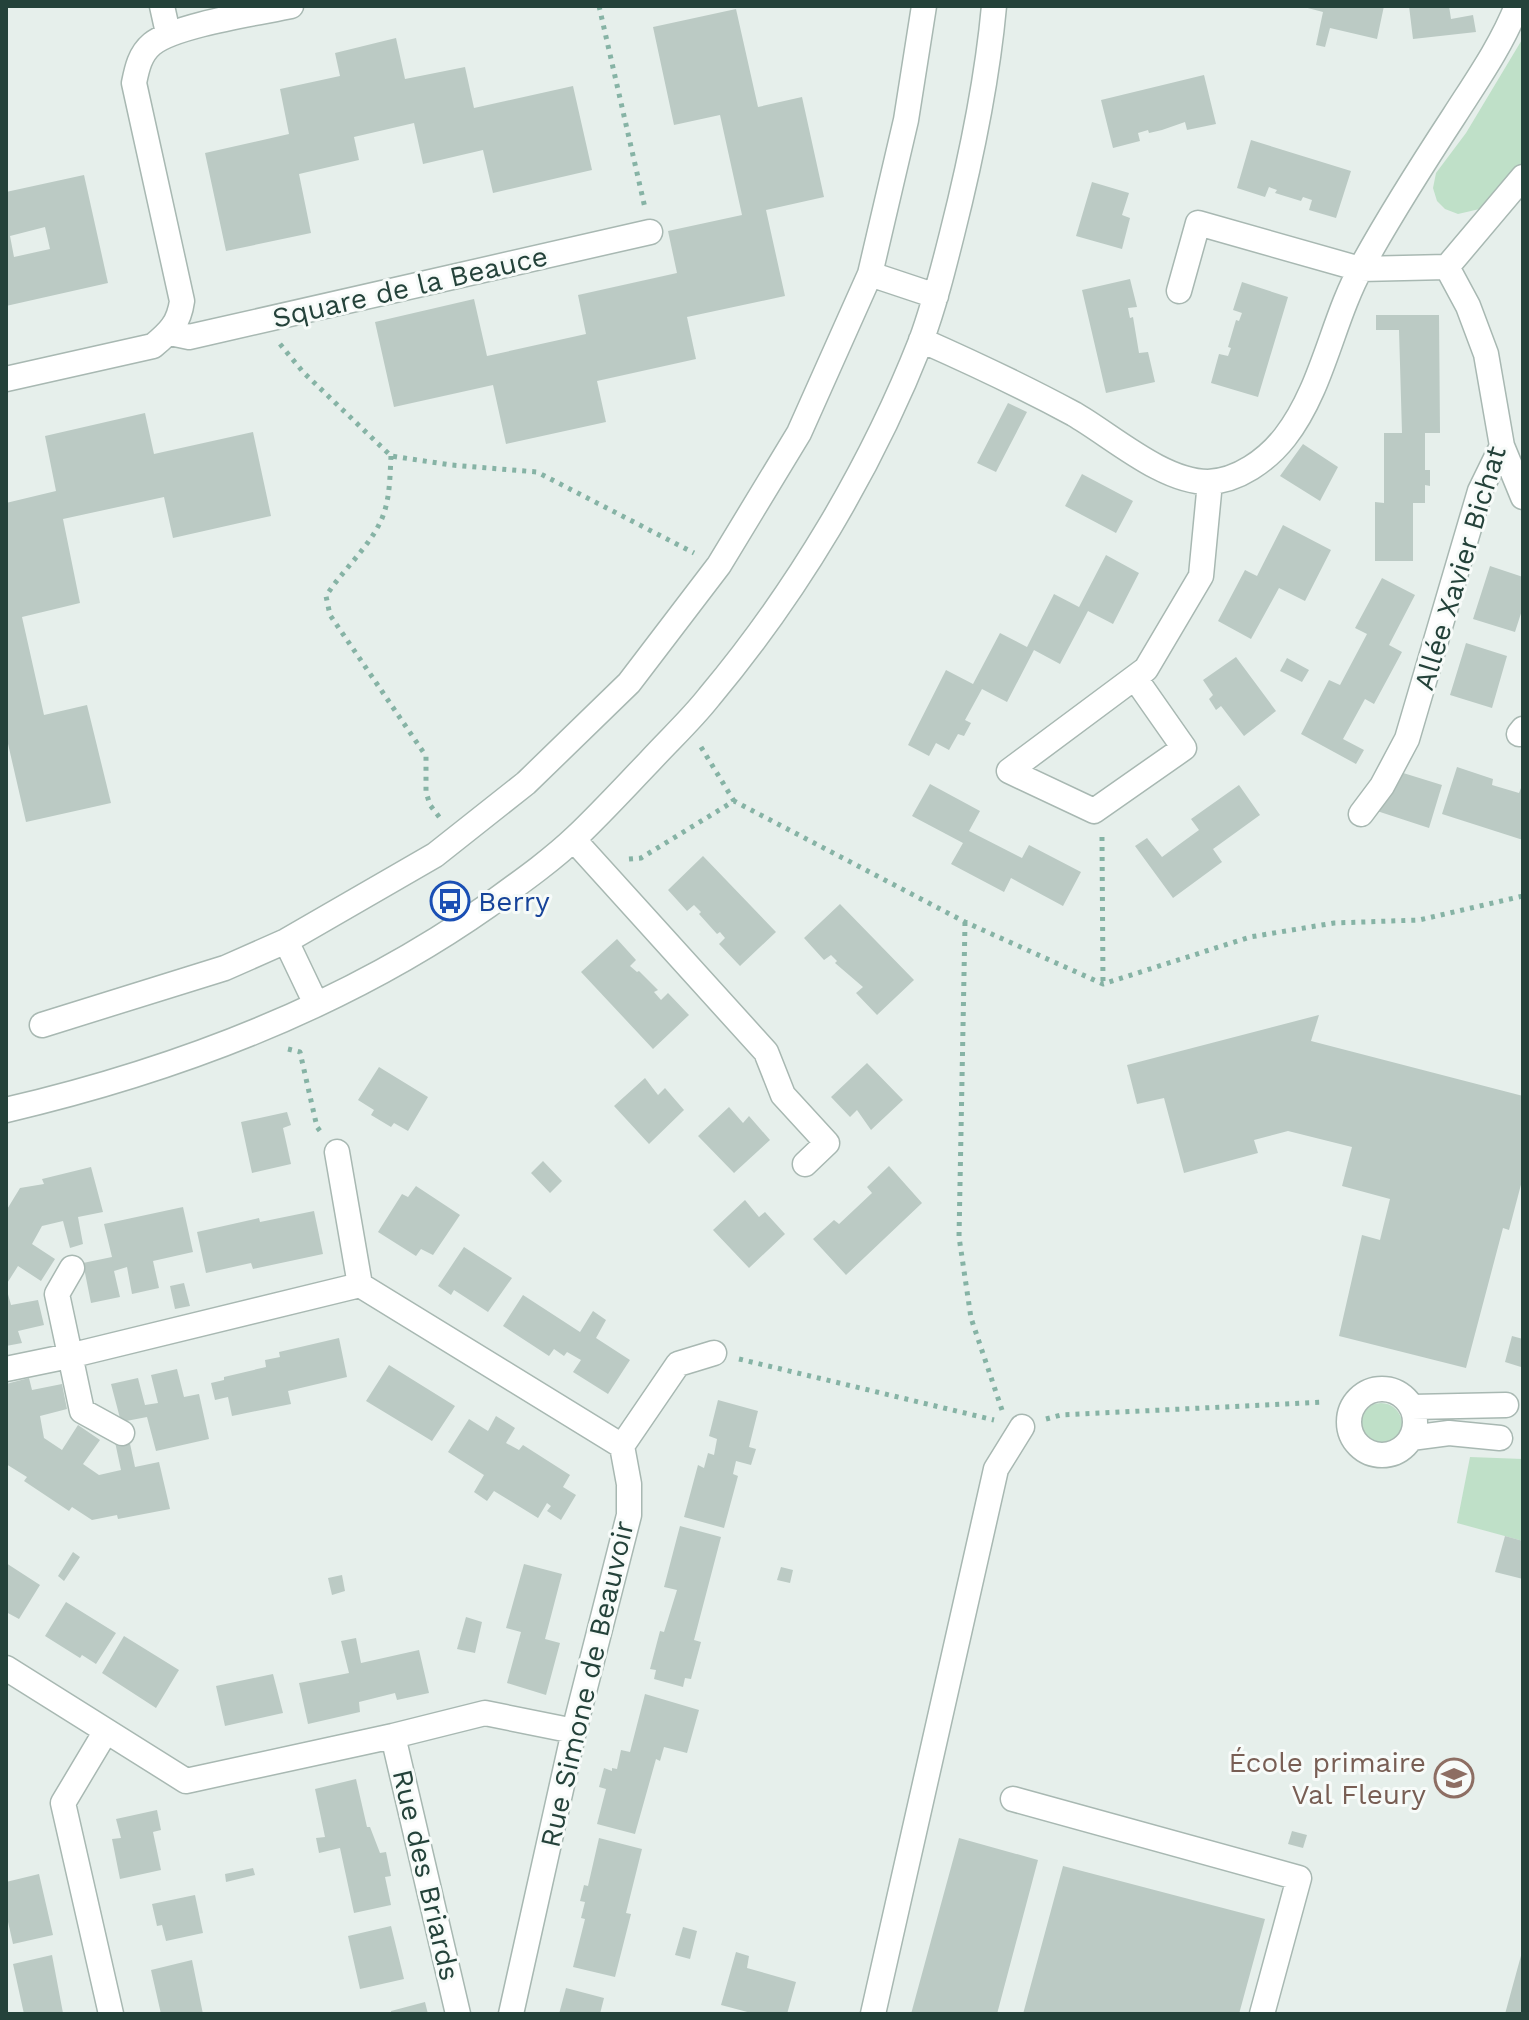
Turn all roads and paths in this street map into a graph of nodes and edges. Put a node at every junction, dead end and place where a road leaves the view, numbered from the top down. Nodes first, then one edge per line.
1 (162, 6) edge
2 (291, 6) edge
3 (599, 6) edge
4 (924, 6) edge
5 (994, 6) edge
6 (1517, 6) edge
7 (168, 33) junction
8 (1523, 177) edge
9 (650, 232) joint
10 (1447, 267) junction
11 (1360, 269) junction
12 (870, 274) junction
13 (1179, 291) dead end
14 (936, 296) junction
15 (262, 321) junction
16 (170, 333) junction
17 (921, 340) junction
18 (6, 379) edge
19 (1513, 444) edge
20 (391, 456) junction
21 (1210, 482) junction
22 (1523, 497) edge
23 (719, 565) junction
24 (1135, 678) junction
25 (686, 723) junction
26 (734, 801) junction
27 (1094, 811) junction
28 (1361, 814) dead end
29 (455, 838) junction
30 (574, 840) junction
31 (620, 860) dead end
32 (1523, 896) edge
33 (965, 922) junction
34 (286, 941) junction
35 (1103, 984) junction
36 (316, 1004) junction
37 (42, 1025) dead end
38 (279, 1046) dead end
39 (6, 1110) edge
40 (337, 1152) joint
41 (805, 1164) dead end
42 (72, 1268) dead end
43 (360, 1285) junction
44 (714, 1353) dead end
45 (69, 1356) junction
46 (6, 1369) edge
47 (1506, 1405) dead end
48 (1412, 1407) junction
49 (1014, 1425) joint
50 (122, 1433) dead end
51 (1411, 1438) junction
52 (1500, 1438) dead end
53 (622, 1446) junction
54 (6, 1668) edge
55 (106, 1731) junction
56 (574, 1731) junction
57 (393, 1736) junction
58 (1013, 1799) dead end
59 (111, 2014) edge
60 (458, 2014) edge
61 (511, 2014) edge
62 (873, 2014) edge
63 (1262, 2014) edge

1 - 7 street
2 - 7 street
3 - 9 path
4 - 12 street
5 - 14 street
6 - 11 street
7 - 16 street
8 - 10 street
9 - 15 street, Square de la Beauce
10 - 11 street
10 - 19 street, Allée Xavier Bichat
11 - 13 street
11 - 21 street
12 - 14 street
12 - 23 street
14 - 17 street
15 - 16 street, Square de la Beauce
15 - 20 path
16 - 18 street
17 - 21 street
17 - 25 street
19 - 22 street
19 - 28 street, Allée Xavier Bichat
20 - 23 path
20 - 29 path
21 - 24 street
23 - 29 street
24 - 27 street
24 - 27 street
25 - 26 path
25 - 30 street
26 - 31 path
26 - 33 path
27 - 35 path
29 - 34 street
30 - 36 street
30 - 41 street
32 - 35 path
33 - 35 path
33 - 49 path
34 - 36 street
34 - 37 street
36 - 39 street
38 - 40 path
40 - 43 street
42 - 45 street
43 - 45 street
43 - 53 street
44 - 53 street
45 - 46 street
45 - 50 street
47 - 48 street
48 - 51 street
48 - 51 street
49 - 62 street
51 - 52 street
53 - 56 street, Rue Simone de Beauvoir
54 - 55 street
55 - 57 street
55 - 59 street
56 - 57 street
56 - 61 street, Rue Simone de Beauvoir
57 - 60 street, Rue des Briards
58 - 63 street

